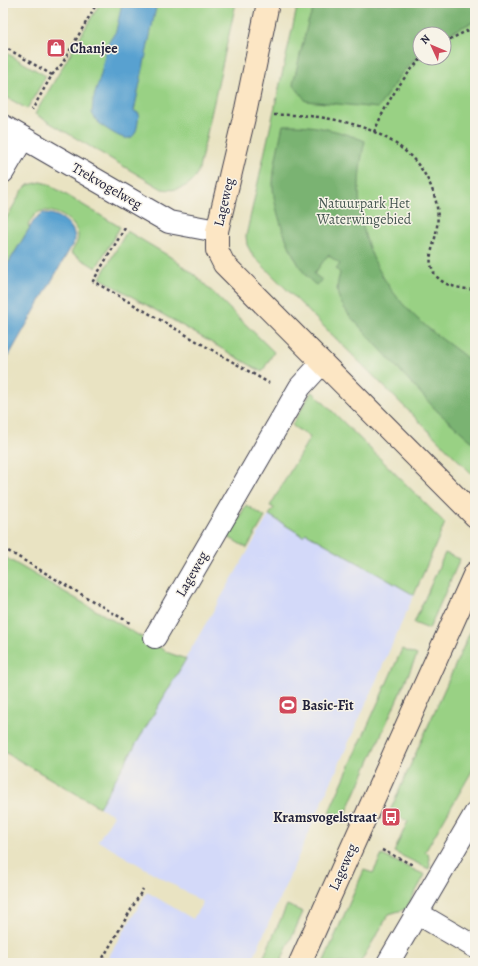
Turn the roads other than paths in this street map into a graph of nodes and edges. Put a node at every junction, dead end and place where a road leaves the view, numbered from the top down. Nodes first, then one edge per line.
1 (268, 3) edge
2 (14, 133) edge
3 (3, 172) edge
4 (217, 231) junction
5 (322, 363) junction
6 (475, 516) edge
7 (475, 573) edge
8 (155, 637) road end
9 (475, 814) edge
10 (417, 913) junction
11 (475, 947) edge
12 (300, 963) edge
13 (388, 963) edge

1 - 4 street, Lageweg
2 - 3 street
2 - 4 street, Trekvogelweg
4 - 5 street, Lageweg
5 - 6 street, Lageweg
5 - 8 street, Lageweg
7 - 12 street, Lageweg
9 - 10 street
10 - 11 street
10 - 13 street

